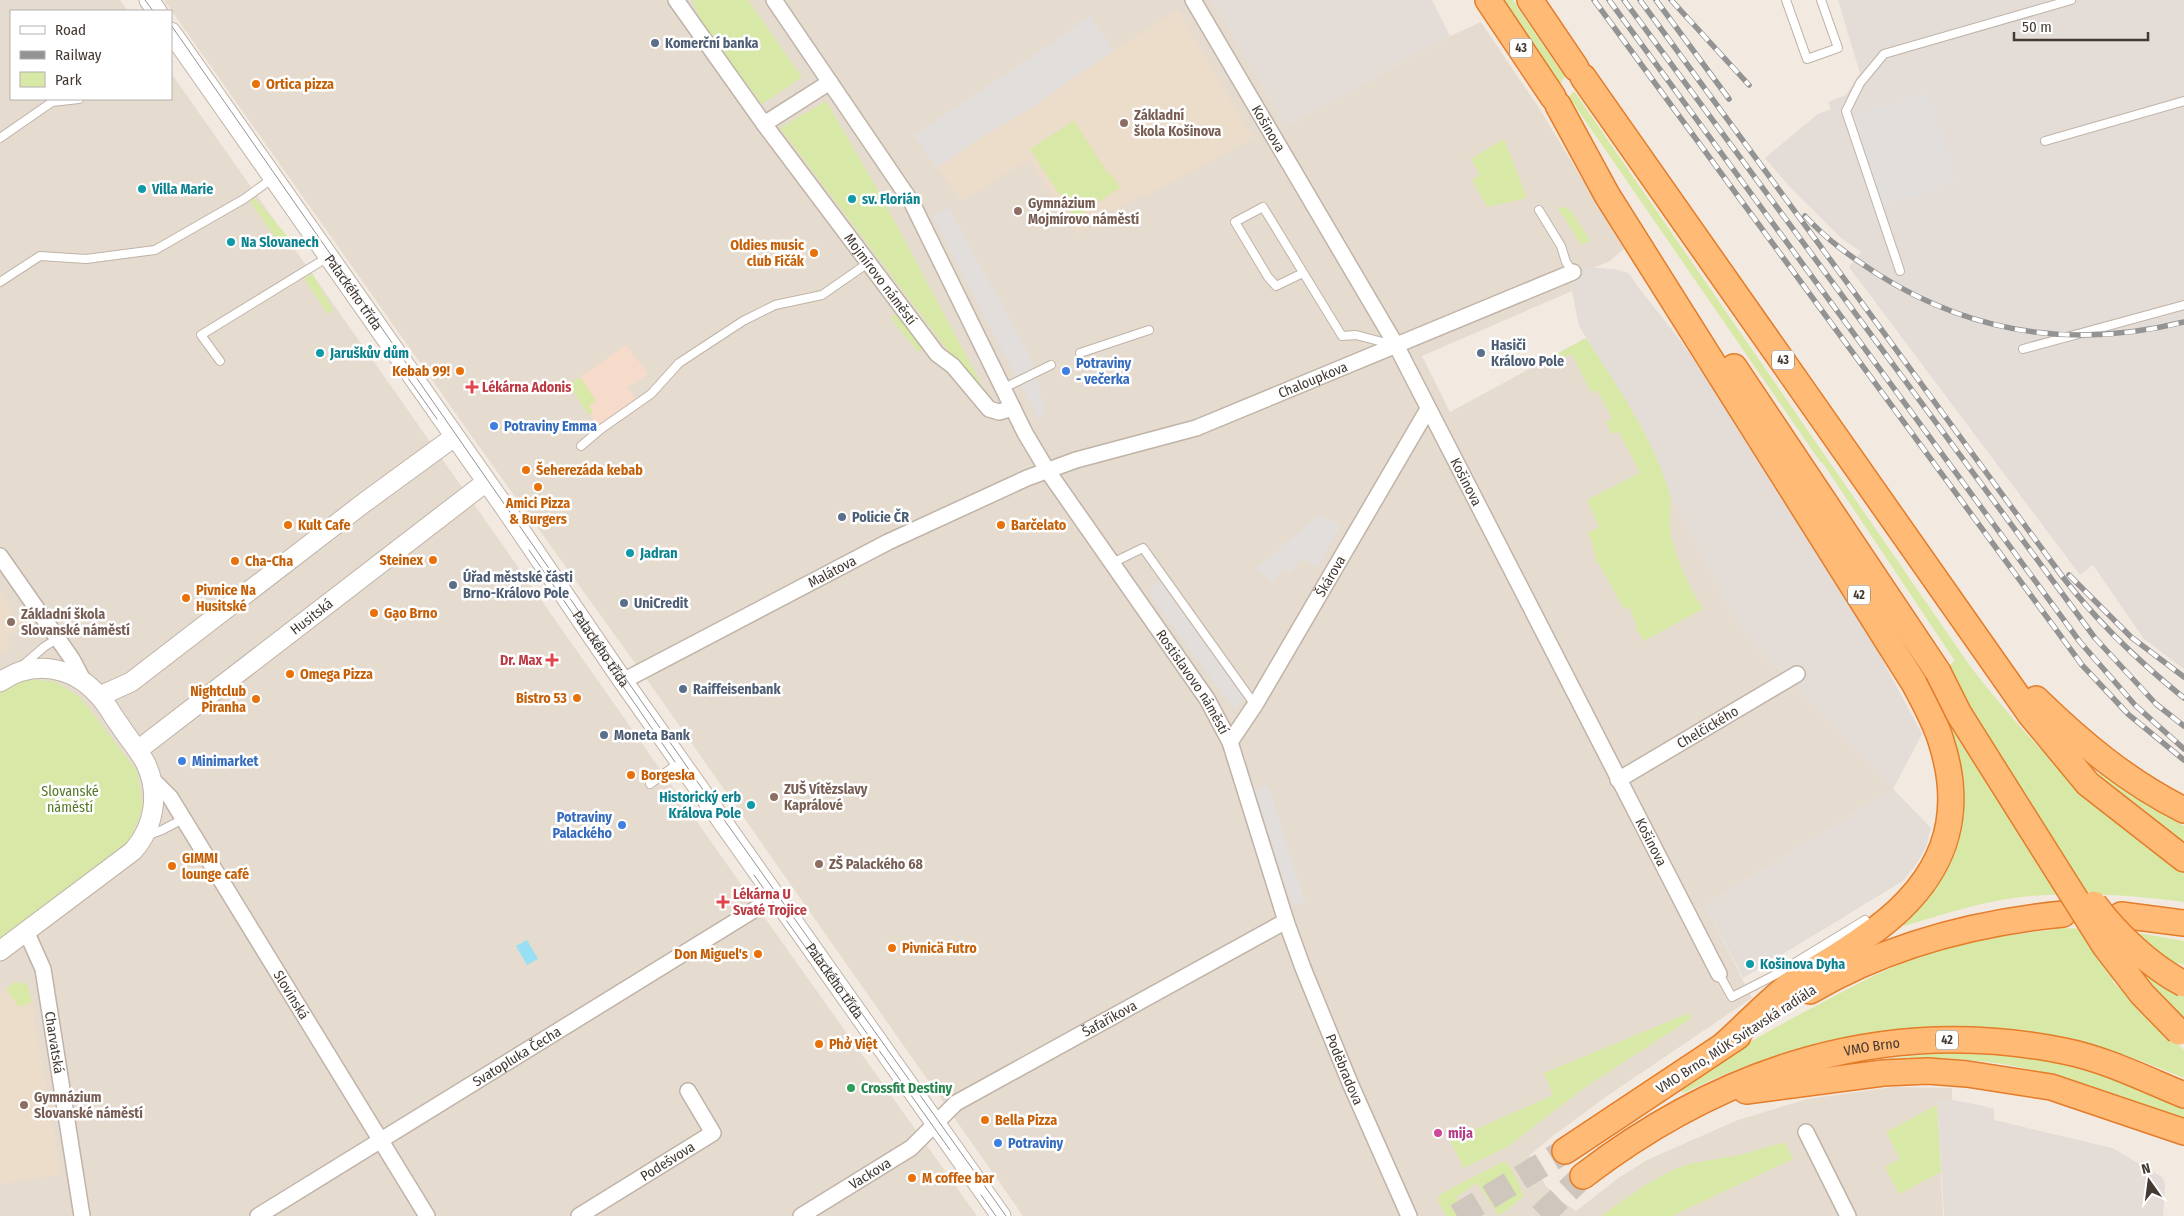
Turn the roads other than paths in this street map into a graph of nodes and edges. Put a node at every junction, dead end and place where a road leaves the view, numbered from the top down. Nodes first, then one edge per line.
1 (676, 0) edge
2 (774, 0) edge
3 (1193, 0) edge
4 (1488, 0) edge
5 (1530, 0) edge
6 (1544, 0) edge
7 (1786, 0) edge
8 (1821, 0) edge
9 (2071, 0) edge
10 (172, 35) edge
11 (1580, 72) junction
12 (830, 82) junction
13 (70, 100) edge
14 (1556, 101) junction
15 (2184, 101) edge
16 (764, 124) junction
17 (0, 138) edge
18 (2045, 141) dead end
19 (273, 178) junction
20 (1539, 210) dead end
21 (328, 257) junction
22 (868, 263) junction
23 (1900, 271) dead end
24 (1573, 272) joint
25 (1303, 274) junction
26 (0, 282) edge
27 (2184, 305) edge
28 (1149, 330) dead end
29 (1396, 345) junction
30 (2023, 349) dead end
31 (1080, 353) dead end
32 (220, 361) dead end
33 (1051, 365) dead end
34 (1004, 388) junction
35 (1014, 408) junction
36 (1428, 409) junction
37 (454, 437) junction
38 (581, 446) dead end
39 (1047, 470) junction
40 (486, 482) junction
41 (0, 556) edge
42 (1112, 563) junction
43 (58, 638) junction
44 (1982, 644) junction
45 (1938, 672) junction
46 (1797, 674) dead end
47 (8, 677) edge
48 (83, 680) junction
49 (623, 681) junction
50 (100, 696) junction
51 (1255, 705) junction
52 (1230, 742) junction
53 (138, 750) junction
54 (680, 762) junction
55 (151, 778) junction
56 (1618, 780) junction
57 (650, 784) dead end
58 (2184, 810) edge
59 (183, 818) junction
60 (144, 837) junction
61 (2184, 859) edge
62 (774, 897) junction
63 (2063, 914) dead end
64 (1286, 921) junction
65 (2184, 923) edge
66 (1874, 930) junction
67 (2184, 930) edge
68 (26, 931) junction
69 (0, 951) edge
70 (1719, 974) joint
71 (2184, 984) edge
72 (2181, 1034) edge
73 (1725, 1044) junction
74 (688, 1091) dead end
75 (2184, 1095) edge
76 (1709, 1097) junction
77 (2141, 1116) junction
78 (936, 1124) junction
79 (1806, 1132) dead end
80 (2184, 1132) edge
81 (380, 1140) junction
82 (2184, 1146) edge
83 (1565, 1151) tunnel mouth
84 (1583, 1176) tunnel mouth
85 (82, 1216) edge
86 (258, 1216) edge
87 (427, 1216) edge
88 (579, 1216) edge
89 (800, 1216) edge
90 (1001, 1216) edge
91 (1409, 1216) edge
92 (1848, 1216) edge

1 - 16 street, Mojmírovo náměstí
2 - 12 street
3 - 29 street, Košinova
4 - 14 highway, 43
5 - 11 highway, 43
6 - 11 highway, 43
7 - 8 lane
9 - 23 lane
10 - 19 street, Palackého třída
11 - 44 highway, 43
12 - 16 street
12 - 34 street
13 - 17 lane
14 - 45 highway, 43
14 - 66 highway, 42
15 - 18 lane
16 - 22 street, Mojmírovo náměstí
19 - 21 street, Palackého třída
19 - 26 lane
20 - 24 lane
21 - 32 lane
21 - 37 street, Palackého třída
22 - 35 street, Mojmírovo náměstí
22 - 38 lane
24 - 29 street, Chaloupkova
25 - 25 lane
25 - 29 lane
27 - 30 lane
28 - 31 lane
29 - 36 street, Košinova
29 - 39 street, Chaloupkova
33 - 34 lane
34 - 35 street
35 - 39 street
36 - 51 street, Škárova
36 - 56 street, Košinova
37 - 40 street, Palackého třída
37 - 50 street
39 - 42 street, Rostislavovo náměstí
39 - 49 street, Malátova
40 - 49 street, Palackého třída
40 - 53 street, Husitská
41 - 43 street
42 - 51 lane
42 - 52 street, Rostislavovo náměstí
43 - 47 lane
43 - 48 street
44 - 58 highway
44 - 61 highway
45 - 71 highway, bridge
45 - 72 highway, bridge
46 - 56 street, Chelčického
47 - 48 street
48 - 50 street
49 - 54 street, Palackého třída
50 - 53 street
51 - 52 street, Škárova
52 - 64 street, Rostislavovo náměstí
53 - 55 street
54 - 57 lane
54 - 62 street, Palackého třída
55 - 59 street, Slovinská
55 - 60 street
56 - 70 street, Košinova
59 - 60 lane
59 - 81 street, Slovinská
60 - 68 street
62 - 78 street, Palackého třída
62 - 81 street, Svatopluka Čecha
63 - 73 highway, VMO Brno, MÚK Svitavská radiála / 42
64 - 78 street, Šafaříkova
64 - 91 street, Poděbradova
65 - 67 highway
66 - 70 lane
66 - 73 highway, 42
68 - 69 street
68 - 85 street, Charvatská
73 - 83 highway, VMO Brno, MÚK Svitavská radiála / 42
74 - 88 street, Podešvova
75 - 76 highway, VMO Brno / 42
76 - 77 highway, 42
76 - 84 highway, VMO Brno / 42
77 - 80 highway, 42
77 - 82 highway, 42
78 - 89 street, Vackova
78 - 90 street, Palackého třída
79 - 92 street
81 - 86 street, Svatopluka Čecha
81 - 87 street, Slovinská

